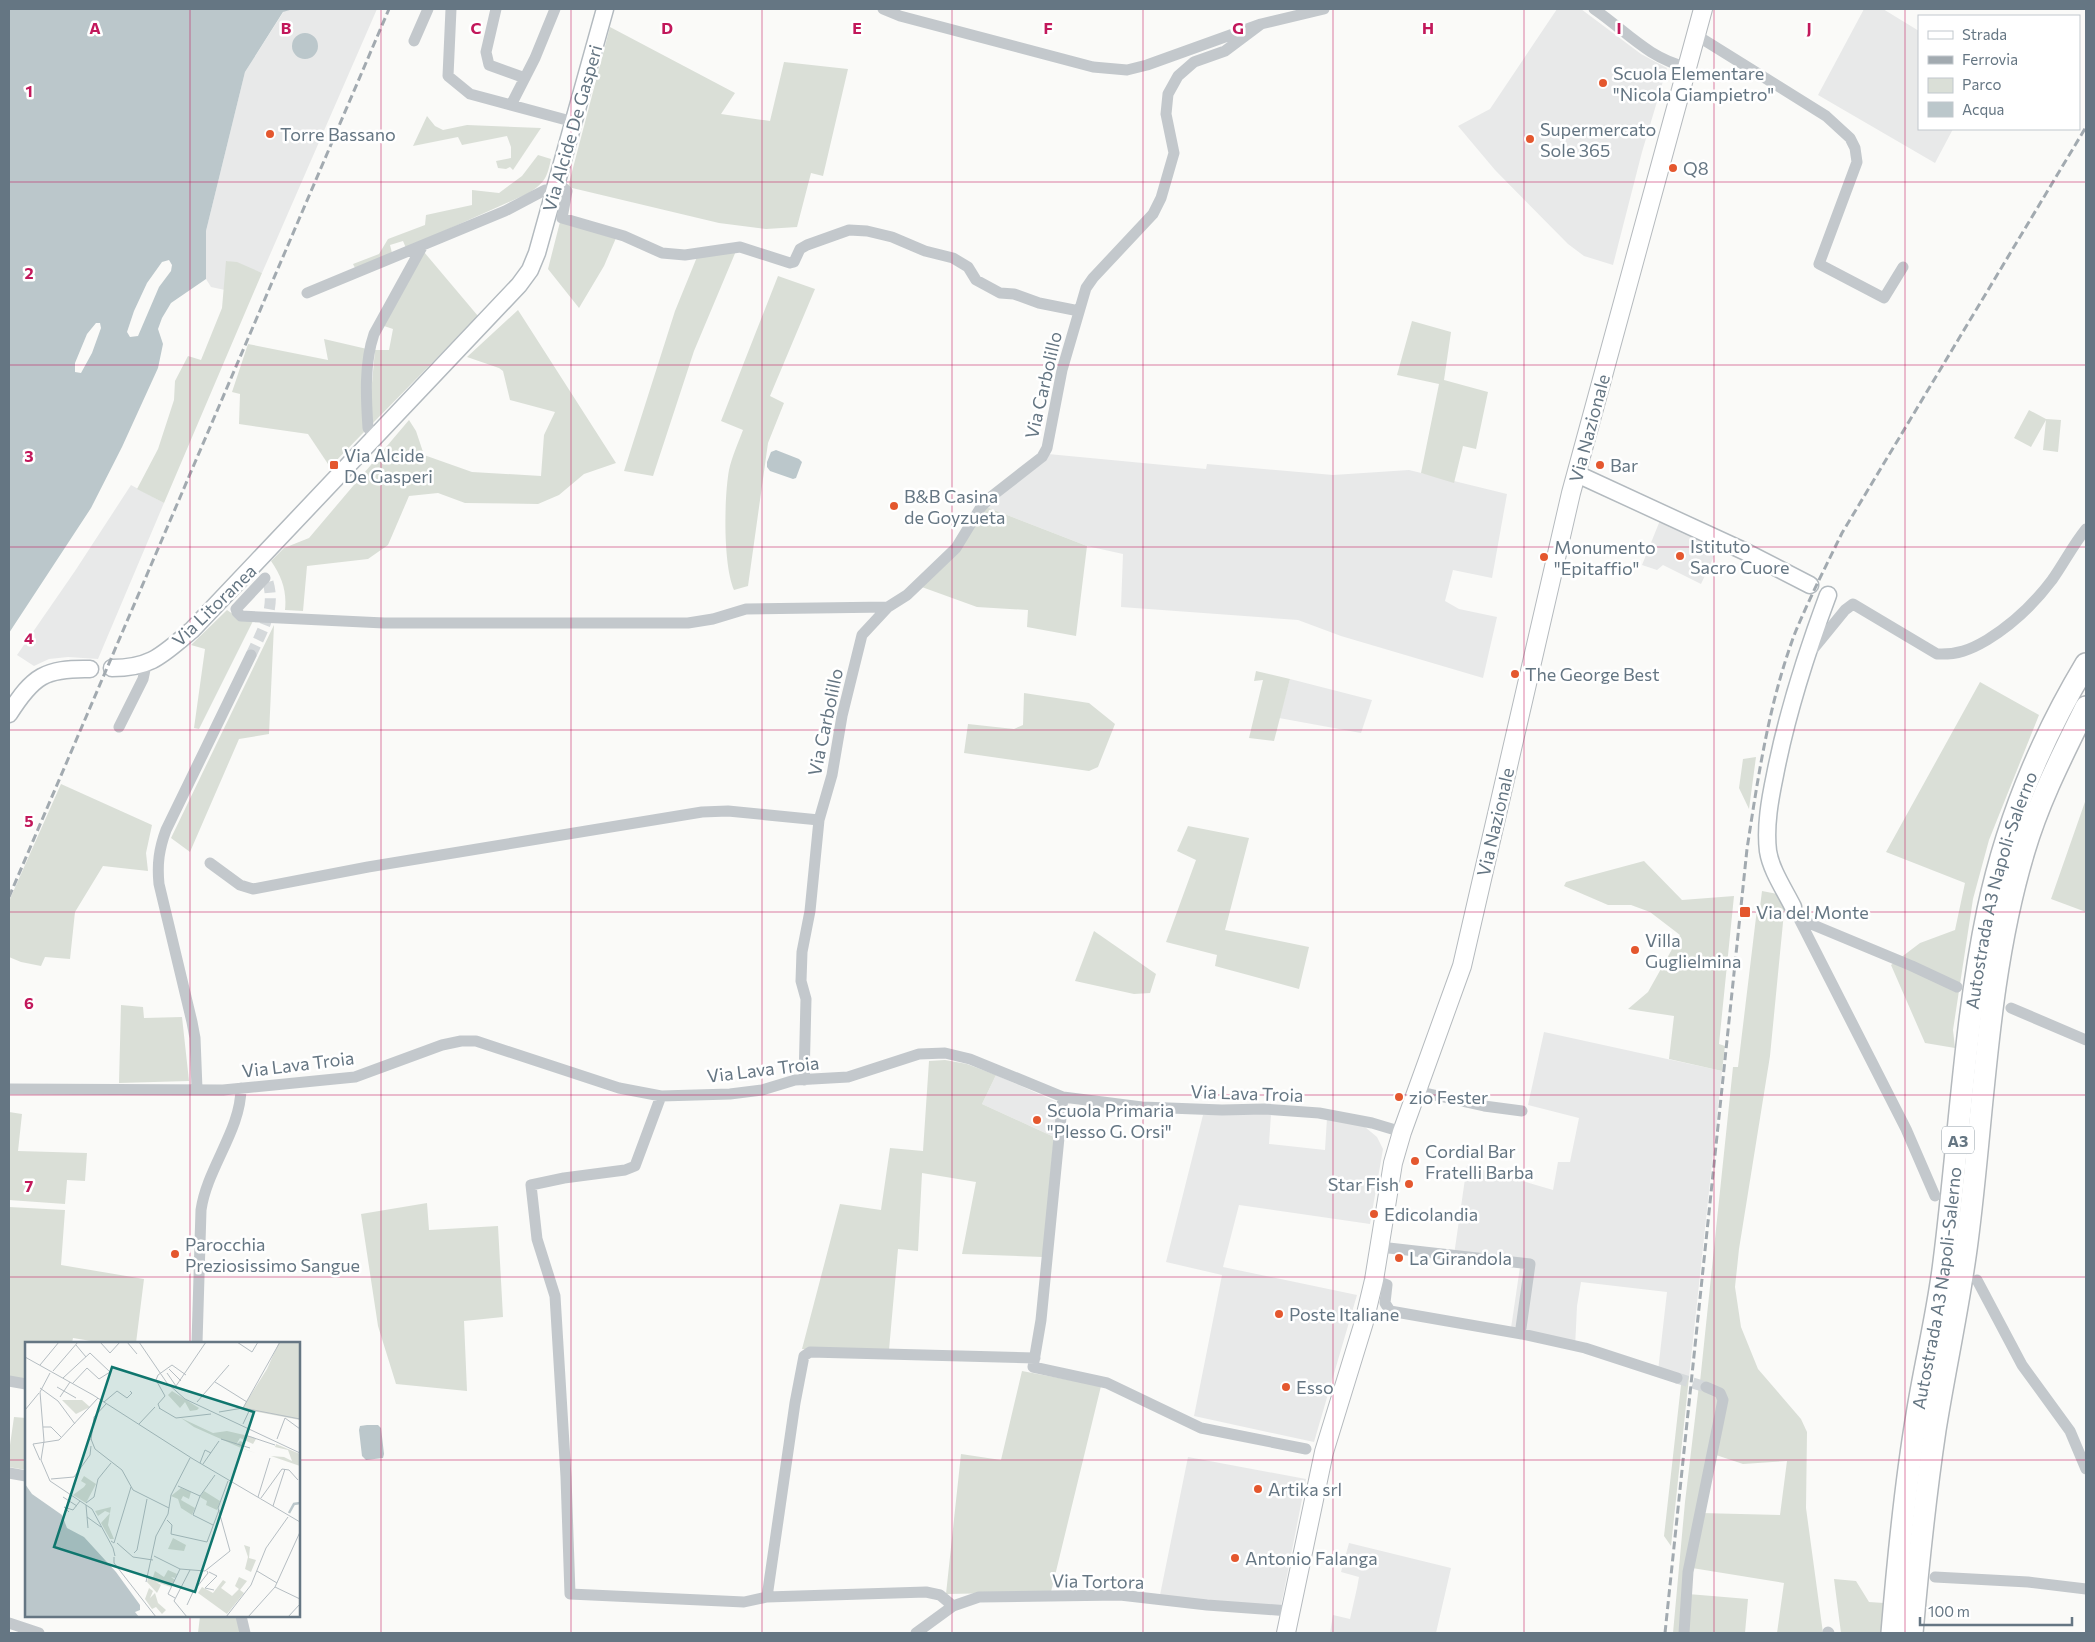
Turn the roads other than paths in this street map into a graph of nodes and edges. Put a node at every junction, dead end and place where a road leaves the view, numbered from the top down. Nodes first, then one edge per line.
1 (428, 9) edge
2 (451, 9) edge
3 (496, 9) edge
4 (554, 9) edge
5 (605, 9) edge
6 (883, 9) edge
7 (1324, 9) edge
8 (1594, 9) edge
9 (1703, 9) edge
10 (1262, 24) junction
11 (1696, 35) junction
12 (414, 41) dead end
13 (1687, 67) junction
14 (525, 78) junction
15 (511, 105) junction
16 (574, 122) junction
17 (556, 187) junction
18 (423, 245) junction
19 (1903, 267) dead end
20 (307, 293) dead end
21 (1079, 311) junction
22 (376, 436) junction
23 (1577, 474) junction
24 (2083, 532) edge
25 (281, 537) joint
26 (255, 565) junction
27 (1810, 585) dead end
28 (1828, 595) dead end
29 (888, 607) junction
30 (1808, 648) junction
31 (251, 655) tunnel mouth
32 (2086, 664) edge
33 (146, 665) junction
34 (112, 668) dead end
35 (90, 669) dead end
36 (2086, 706) edge
37 (9, 714) edge
38 (119, 727) dead end
39 (819, 820) junction
40 (210, 863) dead end
41 (1796, 913) junction
42 (1957, 987) dead end
43 (2011, 1008) dead end
44 (2086, 1040) edge
45 (804, 1080) junction
46 (241, 1088) junction
47 (9, 1089) edge
48 (197, 1089) junction
49 (1416, 1091) junction
50 (661, 1096) junction
51 (1063, 1097) junction
52 (1522, 1111) dead end
53 (1402, 1132) junction
54 (1935, 1196) dead end
55 (1380, 1247) junction
56 (1374, 1280) junction
57 (1977, 1280) dead end
58 (1521, 1328) dead end
59 (197, 1342) edge
60 (1035, 1358) junction
61 (1676, 1378) tunnel mouth
62 (9, 1382) edge
63 (25, 1384) edge
64 (1706, 1386) tunnel mouth
65 (1314, 1450) junction
66 (2086, 1469) edge
67 (9, 1473) edge
68 (25, 1476) edge
69 (1935, 1577) dead end
70 (2086, 1589) edge
71 (767, 1597) junction
72 (953, 1606) junction
73 (1289, 1611) junction
74 (241, 1617) edge
75 (9, 1623) edge
76 (39, 1633) edge
77 (245, 1633) edge
78 (916, 1633) edge
79 (1286, 1633) edge
80 (1684, 1633) edge
81 (1892, 1633) edge
82 (1912, 1633) edge

1 - 12 street
2 - 15 street
3 - 14 street
4 - 14 street
5 - 16 street, Via Alcide De Gasperi
6 - 10 street
7 - 10 street
8 - 13 street
9 - 11 main road, Via Nazionale
10 - 21 street, Via Carbolillo
11 - 13 main road, Via Nazionale
11 - 19 street
13 - 23 main road, Via Nazionale
14 - 15 street
15 - 16 street
16 - 17 street, Via Alcide De Gasperi
17 - 18 street
17 - 21 street
17 - 22 street, Via Alcide De Gasperi
18 - 20 street
18 - 22 street
21 - 29 street, Via Carbolillo
22 - 25 street, Via Alcide De Gasperi
23 - 27 street
23 - 49 main road, Via Nazionale
24 - 30 street
25 - 26 street, Via Litoranea
26 - 29 street
26 - 33 street, Via Litoranea
28 - 30 street
29 - 39 street, Via Carbolillo
30 - 41 street
31 - 48 street
32 - 81 highway, Autostrada A3 Napoli-Salerno / A3
33 - 34 street
33 - 38 street
35 - 37 street
36 - 82 highway, Autostrada A3 Napoli-Salerno / A3
39 - 40 street
39 - 45 street, Via Carbolillo
41 - 42 street
41 - 54 street
43 - 44 street
45 - 50 street, Via Lava Troia
45 - 51 street, Via Lava Troia
46 - 48 street, Via Lava Troia
46 - 50 street, Via Lava Troia
46 - 59 street
47 - 48 street, Via Lava Troia
49 - 52 street
49 - 53 main road, Via Nazionale
50 - 71 street
51 - 53 street, Via Lava Troia
51 - 60 street
53 - 55 main road, Via Nazionale
55 - 56 main road, Via Nazionale
55 - 58 street
56 - 61 street
56 - 65 main road, Via Nazionale
57 - 66 street
60 - 65 street
60 - 71 street
62 - 63 street
64 - 80 street
65 - 73 main road, Via Nazionale
67 - 68 street
69 - 70 street
71 - 72 street
72 - 73 street, Via Tortora
72 - 78 street, Via Tortora
73 - 79 main road, Via Nazionale
74 - 77 street
75 - 76 street

